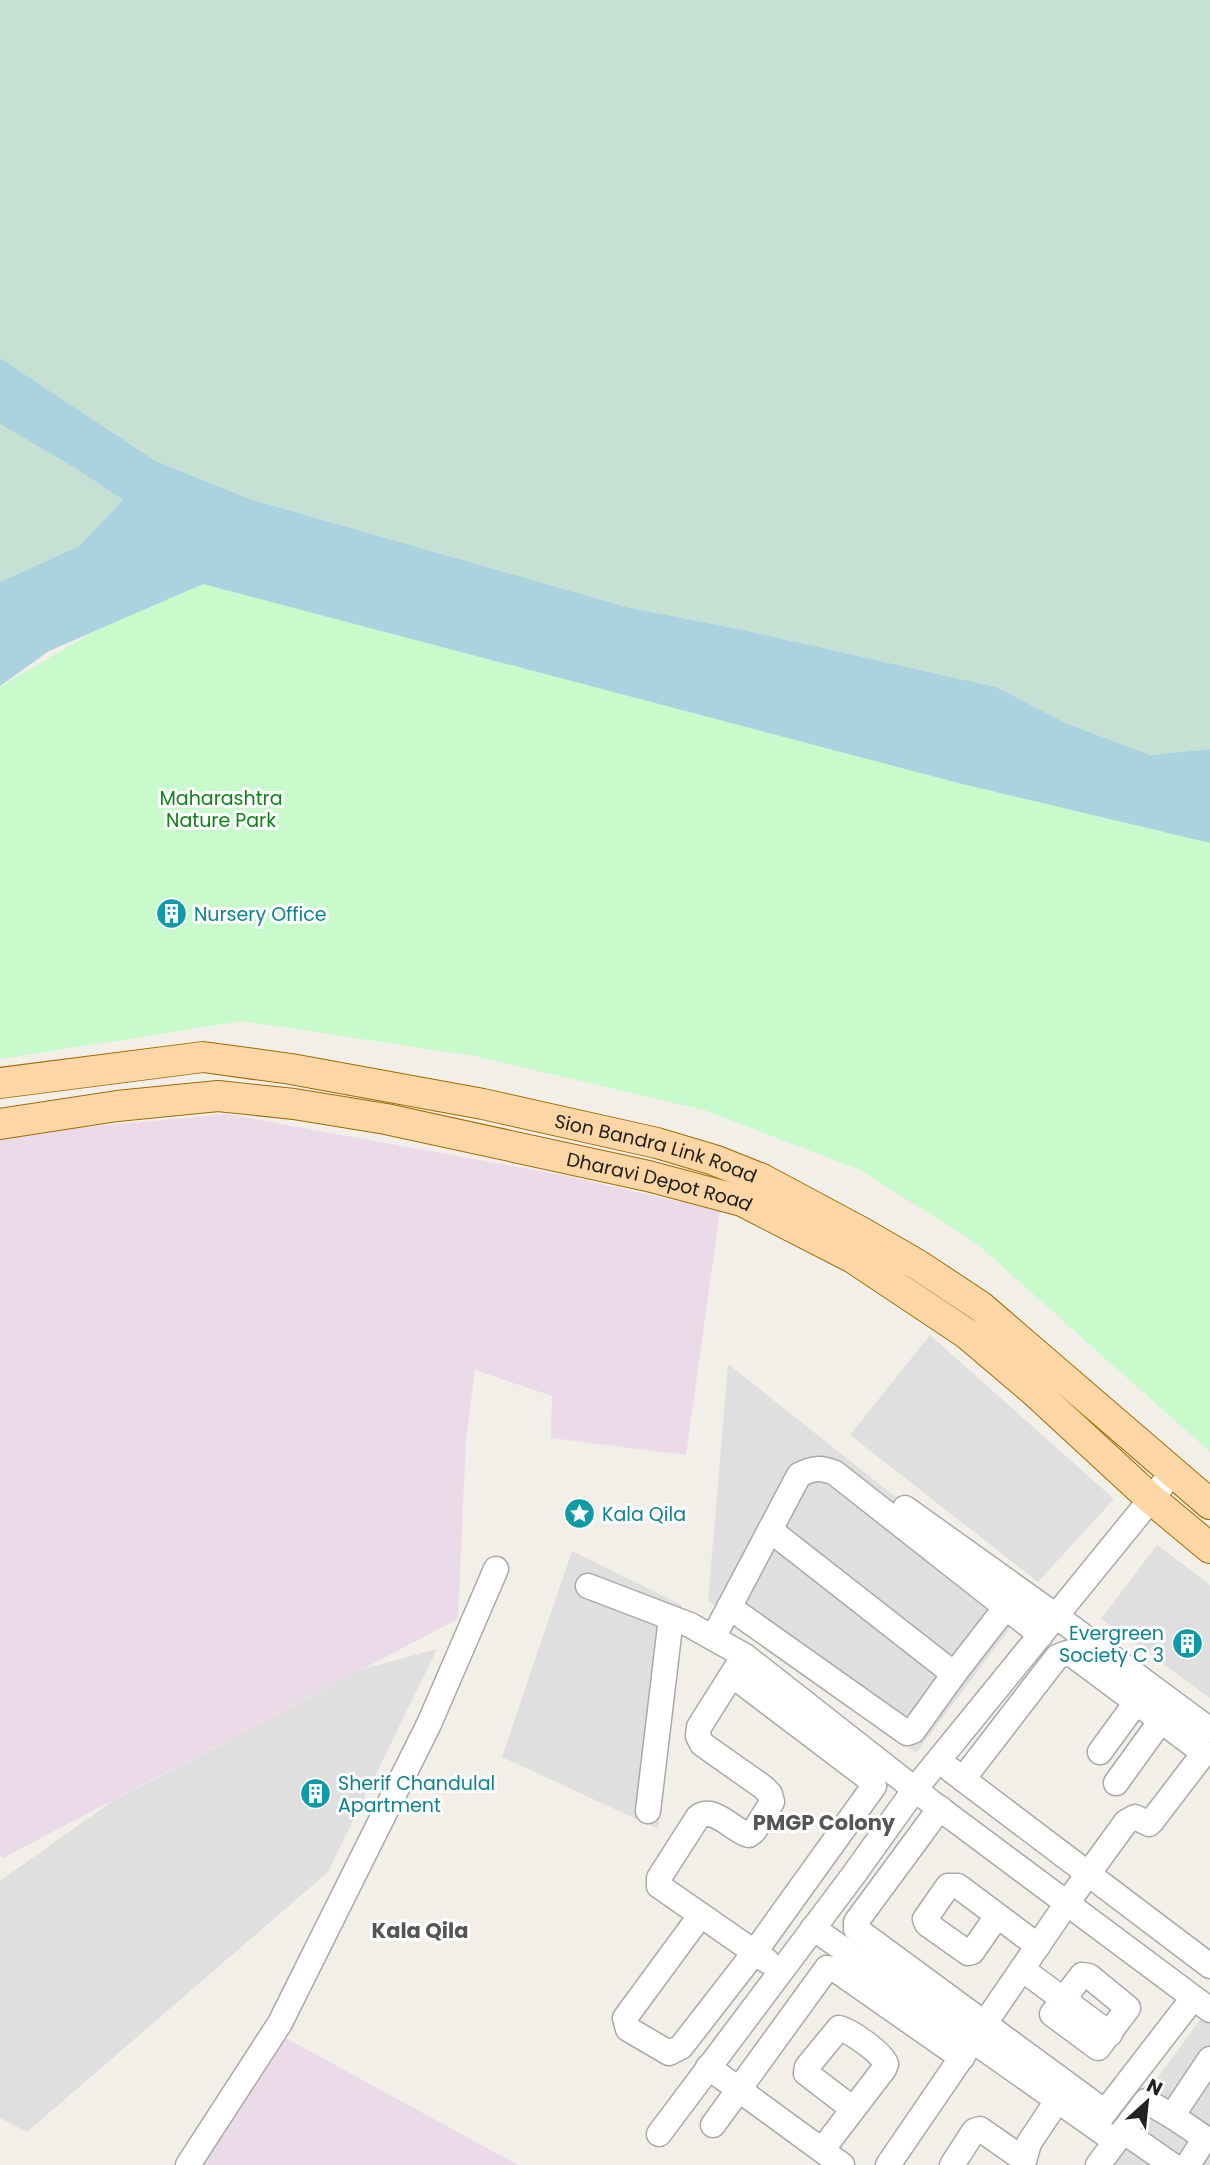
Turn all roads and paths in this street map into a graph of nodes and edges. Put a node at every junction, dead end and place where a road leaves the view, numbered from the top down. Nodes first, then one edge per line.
1 (0, 1083) edge
2 (0, 1124) edge
3 (849, 1468) dead end
4 (1172, 1472) junction
5 (1150, 1498) junction
6 (1210, 1504) edge
7 (770, 1531) junction
8 (1210, 1548) edge
9 (496, 1569) dead end
10 (588, 1586) dead end
11 (729, 1607) junction
12 (1006, 1607) junction
13 (671, 1618) junction
14 (1048, 1625) junction
15 (713, 1638) junction
16 (738, 1665) junction
17 (954, 1674) junction
18 (1142, 1694) junction
19 (1160, 1722) junction
20 (1208, 1747) edge
21 (1100, 1752) dead end
22 (938, 1761) junction
23 (963, 1779) junction
24 (1116, 1783) dead end
25 (915, 1789) junction
26 (940, 1808) junction
27 (648, 1811) dead end
28 (1088, 1875) junction
29 (1068, 1903) junction
30 (700, 1916) junction
31 (997, 1916) dead end
32 (813, 1928) junction
33 (1038, 1947) junction
34 (754, 1953) junction
35 (1210, 1966) edge
36 (870, 1967) junction
37 (782, 1969) junction
38 (1023, 1969) junction
39 (1062, 1998) junction
40 (1201, 2004) edge
41 (973, 2041) junction
42 (1012, 2057) junction
43 (1210, 2059) edge
44 (708, 2067) junction
45 (738, 2089) junction
46 (1057, 2101) junction
47 (853, 2109) dead end
48 (1172, 2116) junction
49 (1099, 2120) junction
50 (713, 2125) dead end
51 (659, 2134) dead end
52 (1119, 2136) junction
53 (832, 2158) edge
54 (1023, 2162) edge
55 (188, 2165) edge
56 (888, 2165) edge
57 (951, 2165) edge
58 (1098, 2165) edge
59 (1172, 2165) edge
60 (1188, 2165) edge

1 - 4 main road, Sion Bandra Link Road
2 - 5 main road, Dharavi Depot Road
3 - 14 street
4 - 5 street
4 - 6 main road, Sion Bandra Link Road
5 - 8 main road, Dharavi Depot Road
5 - 14 street
7 - 11 street
7 - 12 street
7 - 17 street
9 - 55 street
10 - 13 street
11 - 15 street
11 - 17 street
12 - 14 street
12 - 17 street
13 - 15 street
13 - 27 street
14 - 18 street
14 - 22 street
15 - 16 street
16 - 25 street
16 - 30 street
16 - 34 street
18 - 19 street
18 - 20 street
18 - 21 street
18 - 23 street
19 - 20 street
19 - 24 street
20 - 28 street
22 - 23 street
22 - 25 street
23 - 28 street
25 - 26 street
25 - 32 street
26 - 29 street
26 - 36 street
28 - 29 street
28 - 35 street
29 - 33 street
29 - 40 street
30 - 34 street
30 - 34 street
31 - 33 street
32 - 36 street
32 - 37 street
33 - 38 street
34 - 37 street
36 - 41 street
36 - 45 street
37 - 44 street
38 - 39 street
38 - 41 street
39 - 39 street
40 - 49 street
41 - 42 street
41 - 56 street
42 - 46 street
42 - 49 street
43 - 48 street
44 - 45 street
44 - 51 street
45 - 50 street
45 - 53 street
46 - 49 street
46 - 54 street
47 - 53 street
48 - 52 street
48 - 60 street
49 - 52 street
52 - 58 street
52 - 59 street
54 - 57 street

